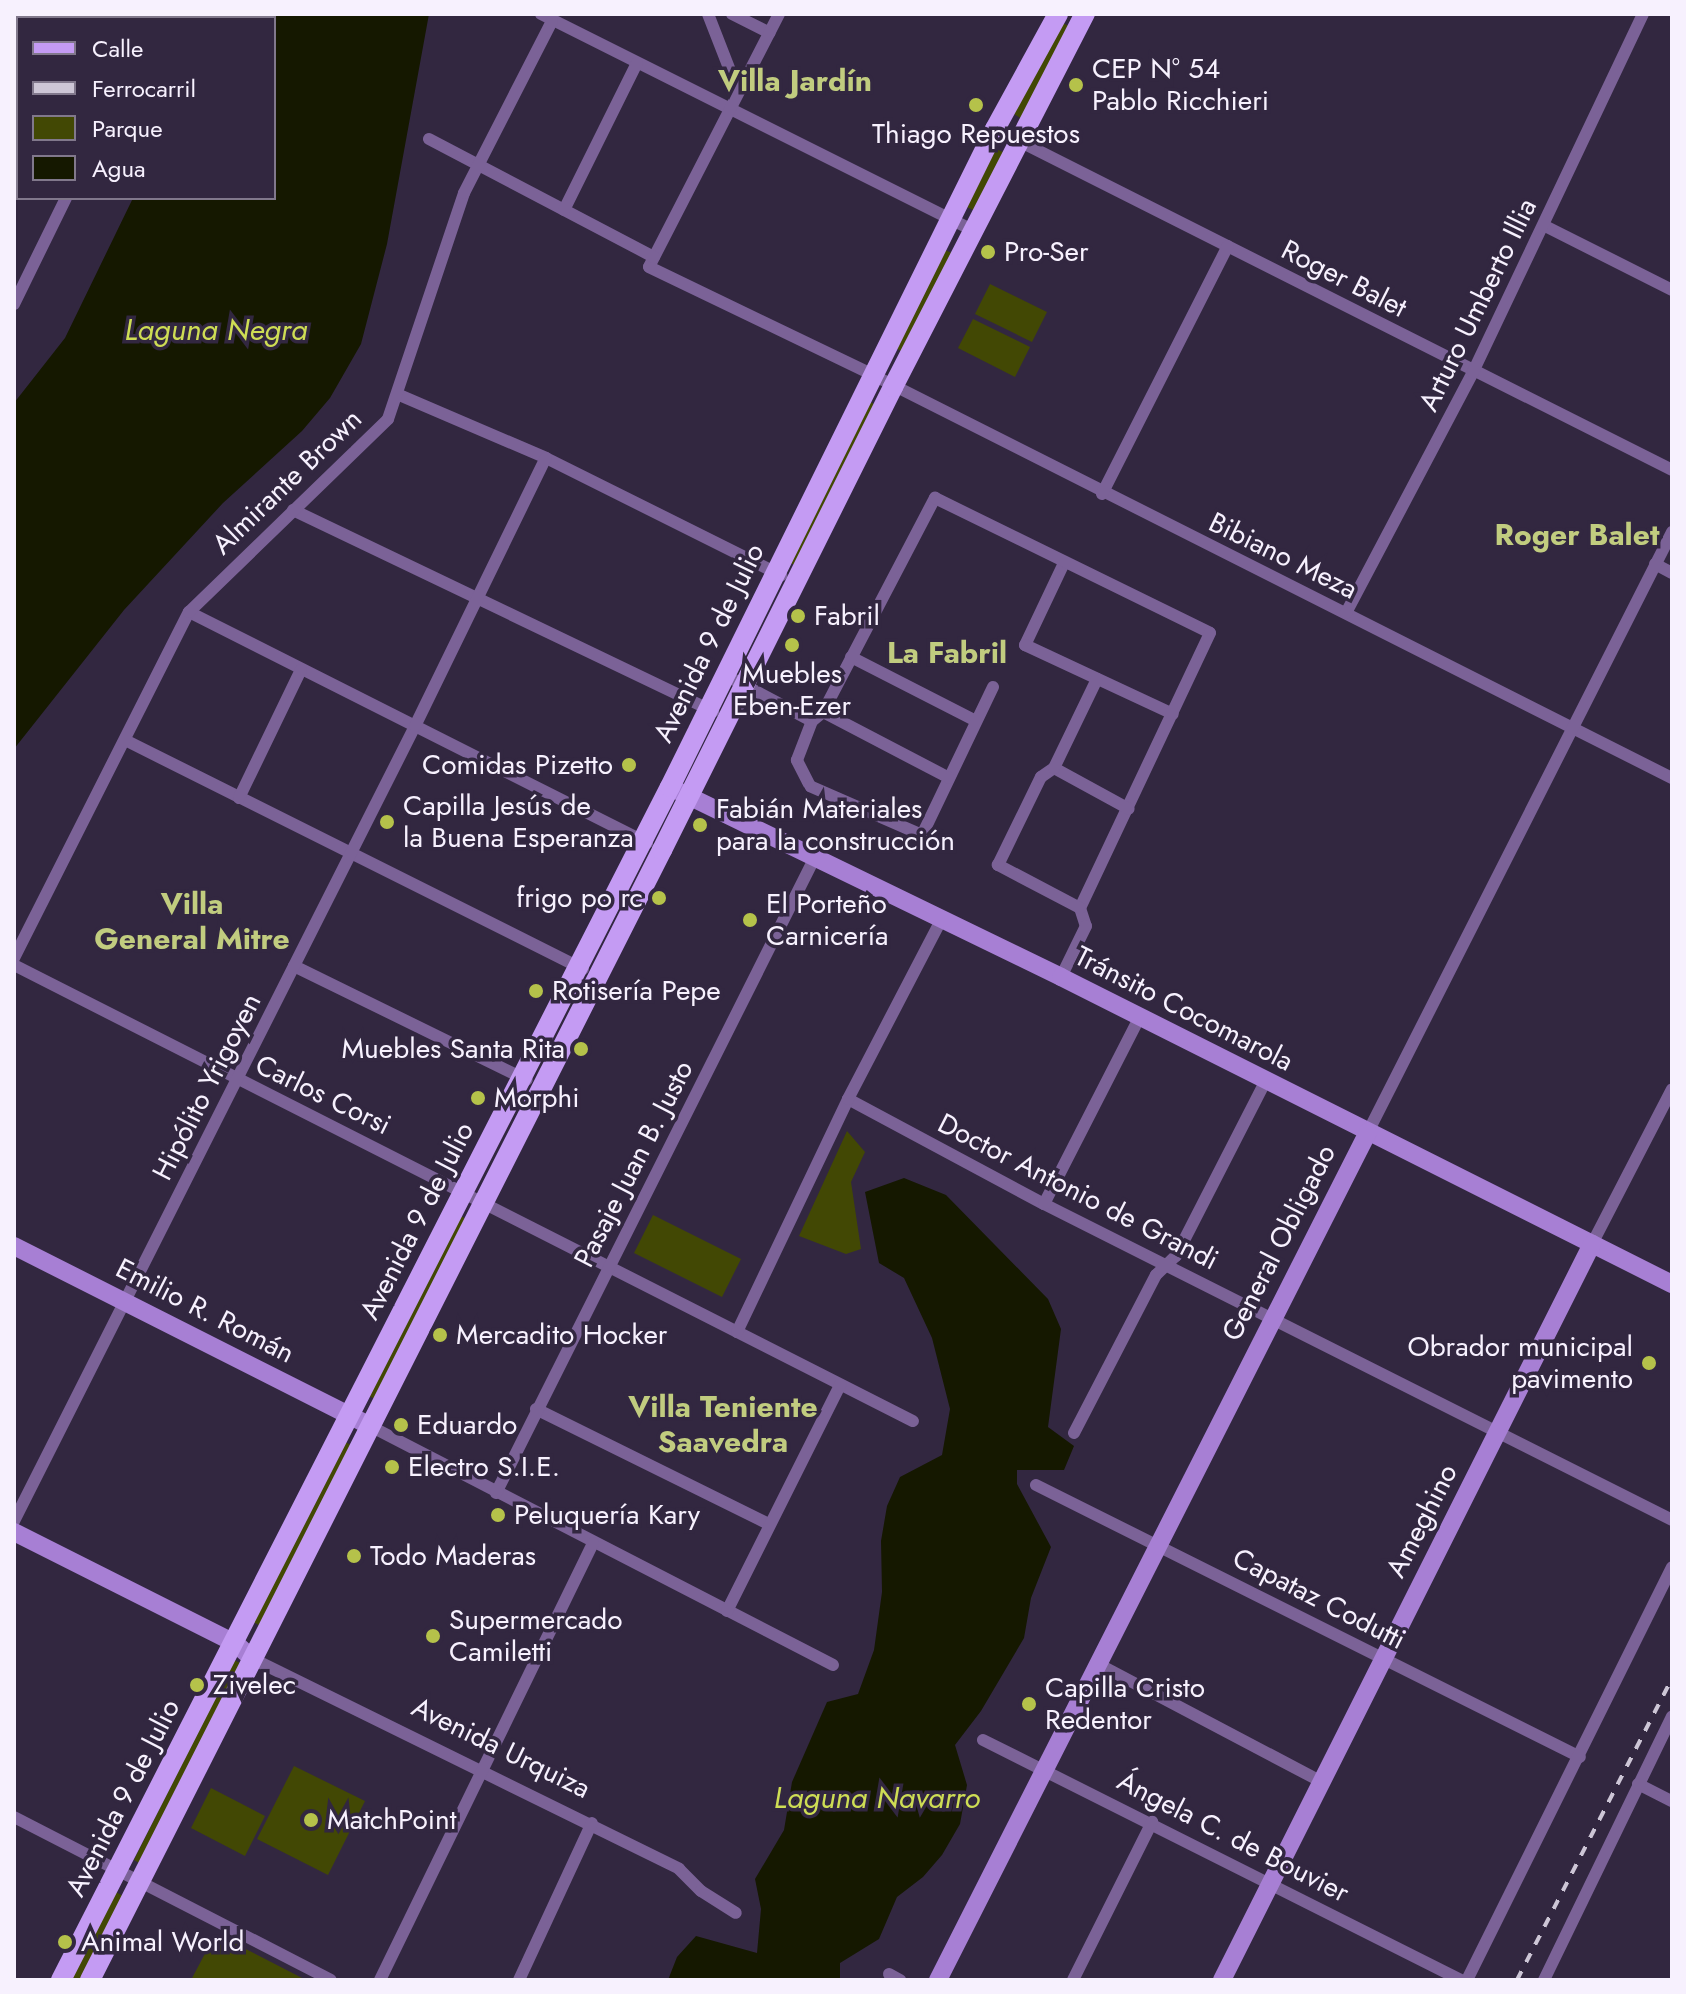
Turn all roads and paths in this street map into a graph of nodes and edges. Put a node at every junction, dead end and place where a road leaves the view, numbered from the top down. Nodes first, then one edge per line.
1 (708, 14) edge
2 (732, 14) edge
3 (779, 14) edge
4 (1058, 14) edge
5 (1085, 14) edge
6 (1643, 14) edge
7 (547, 18) edge
8 (770, 33) junction
9 (637, 63) junction
10 (738, 91) junction
11 (728, 109) junction
12 (995, 129) junction
13 (429, 139) dead end
14 (1021, 141) junction
15 (480, 165) junction
16 (65, 200) edge
17 (564, 210) junction
18 (950, 220) junction
19 (1545, 226) junction
20 (975, 231) junction
21 (1228, 246) junction
22 (651, 262) junction
23 (1672, 290) edge
24 (14, 304) edge
25 (1473, 372) junction
26 (873, 375) junction
27 (893, 387) junction
28 (397, 394) junction
29 (546, 458) junction
30 (1672, 470) edge
31 (1102, 494) junction
32 (293, 510) junction
33 (1672, 532) edge
34 (1064, 563) junction
35 (1655, 564) junction
36 (775, 572) junction
37 (1672, 573) edge
38 (794, 582) junction
39 (479, 598) junction
40 (189, 612) junction
41 (1346, 613) junction
42 (851, 657) junction
43 (301, 670) junction
44 (1097, 679) junction
45 (734, 680) junction
46 (993, 687) dead end
47 (823, 712) junction
48 (718, 713) junction
49 (1173, 714) junction
50 (812, 721) junction
51 (976, 721) junction
52 (415, 726) junction
53 (1572, 726) junction
54 (125, 740) junction
55 (1054, 768) junction
56 (949, 778) junction
57 (1672, 778) edge
58 (670, 787) junction
59 (689, 796) junction
60 (239, 798) junction
61 (1129, 809) junction
62 (642, 840) junction
63 (662, 850) junction
64 (350, 852) junction
65 (815, 857) junction
66 (1080, 908) junction
67 (941, 920) junction
68 (14, 958) edge
69 (14, 965) edge
70 (294, 966) junction
71 (577, 967) junction
72 (596, 976) junction
73 (1061, 977) junction
74 (1139, 1018) junction
75 (521, 1077) junction
76 (237, 1080) junction
77 (1265, 1082) junction
78 (541, 1086) junction
79 (1672, 1089) edge
80 (848, 1099) junction
81 (1368, 1132) junction
82 (462, 1191) junction
83 (481, 1203) junction
84 (1044, 1204) junction
85 (1592, 1244) junction
86 (14, 1246) edge
87 (1165, 1266) junction
88 (610, 1267) junction
89 (1672, 1284) edge
90 (125, 1302) junction
91 (1272, 1317) junction
92 (737, 1332) junction
93 (840, 1385) junction
94 (536, 1409) junction
95 (350, 1416) junction
96 (913, 1421) dead end
97 (370, 1426) junction
98 (1499, 1431) junction
99 (1074, 1433) dead end
100 (1036, 1485) dead end
101 (496, 1493) junction
102 (1672, 1520) edge
103 (14, 1521) edge
104 (769, 1524) junction
105 (14, 1532) edge
106 (593, 1543) junction
107 (1159, 1544) junction
108 (1672, 1567) edge
109 (727, 1611) junction
110 (235, 1643) junction
111 (253, 1659) junction
112 (1383, 1659) junction
113 (833, 1665) dead end
114 (1100, 1665) junction
115 (1672, 1716) edge
116 (983, 1740) dead end
117 (1580, 1757) junction
118 (1044, 1769) junction
119 (482, 1770) junction
120 (1322, 1782) junction
121 (1638, 1784) junction
122 (1672, 1801) edge
123 (14, 1817) edge
124 (1152, 1822) junction
125 (592, 1823) junction
126 (116, 1868) junction
127 (141, 1880) junction
128 (1272, 1883) junction
129 (736, 1913) dead end
130 (61, 1980) edge
131 (90, 1980) edge
132 (331, 1980) edge
133 (380, 1980) edge
134 (519, 1980) edge
135 (938, 1980) edge
136 (1073, 1980) edge
137 (1222, 1980) edge
138 (1464, 1980) edge
139 (1544, 1980) edge

1 - 10 street
2 - 8 street
3 - 8 street
4 - 12 main road, Avenida 9 de Julio
5 - 14 main road, Avenida 9 de Julio
6 - 19 street, Arturo Umberto Illia
7 - 9 street
7 - 15 street, Almirante Brown
8 - 10 street
9 - 11 street
9 - 17 street
10 - 11 street
11 - 18 street
11 - 22 street
12 - 14 street, Roger Balet
12 - 18 main road, Avenida 9 de Julio
13 - 15 street, Bibiano Meza
14 - 20 main road, Avenida 9 de Julio
14 - 21 street, Roger Balet
15 - 17 street, Bibiano Meza
15 - 28 street, Almirante Brown
16 - 24 street
17 - 22 street, Bibiano Meza
18 - 20 street
18 - 26 main road, Avenida 9 de Julio
19 - 23 street
19 - 25 street, Arturo Umberto Illia
20 - 27 main road, Avenida 9 de Julio
21 - 25 street, Roger Balet
21 - 31 street
22 - 26 street, Bibiano Meza
25 - 30 street, Roger Balet
25 - 41 street, Arturo Umberto Illia
26 - 27 street, Bibiano Meza
26 - 36 main road, Avenida 9 de Julio
27 - 31 street, Bibiano Meza
27 - 38 main road, Avenida 9 de Julio
28 - 29 street
28 - 32 street, Almirante Brown
29 - 36 street
29 - 39 street, Hipólito Yrigoyen
31 - 41 street, Bibiano Meza
32 - 39 street
32 - 40 street, Almirante Brown
33 - 35 street, General Obligado
34 - 42 street
34 - 44 street
34 - 49 street
35 - 37 street
35 - 53 street, General Obligado
36 - 38 street
36 - 45 main road, Avenida 9 de Julio
38 - 45 main road, Avenida 9 de Julio
39 - 48 street
39 - 52 street, Hipólito Yrigoyen
40 - 43 street
40 - 54 street, Almirante Brown
41 - 53 street, Bibiano Meza
42 - 47 street
42 - 51 street
43 - 52 street
43 - 60 street
44 - 49 street
44 - 55 street
45 - 48 main road, Avenida 9 de Julio
45 - 50 street
46 - 51 street
47 - 50 street
47 - 56 street
48 - 58 main road, Avenida 9 de Julio
48 - 59 main road, Avenida 9 de Julio
49 - 61 street
50 - 56 street
51 - 56 street
52 - 62 street
52 - 64 street, Hipólito Yrigoyen
53 - 57 street, Bibiano Meza
53 - 81 street, General Obligado
54 - 60 street
54 - 68 street, Almirante Brown
55 - 61 street
55 - 66 street
58 - 59 street, Tránsito Cocomarola
58 - 62 main road, Avenida 9 de Julio
59 - 63 main road, Avenida 9 de Julio
59 - 65 street, Tránsito Cocomarola
60 - 64 street
61 - 66 street
62 - 63 street
62 - 71 main road, Avenida 9 de Julio
63 - 72 main road, Avenida 9 de Julio
64 - 70 street, Hipólito Yrigoyen
64 - 71 street
65 - 67 street, Tránsito Cocomarola
65 - 88 street, Pasaje Juan B. Justo
66 - 73 street
67 - 73 street, Tránsito Cocomarola
67 - 80 street
69 - 76 street, Carlos Corsi
70 - 75 street
70 - 76 street, Hipólito Yrigoyen
71 - 72 street
71 - 75 main road, Avenida 9 de Julio
72 - 78 main road, Avenida 9 de Julio
73 - 74 street, Tránsito Cocomarola
74 - 77 street, Tránsito Cocomarola
74 - 84 street
75 - 78 street
75 - 82 main road, Avenida 9 de Julio
76 - 82 street, Carlos Corsi
76 - 90 street, Hipólito Yrigoyen
77 - 81 street, Tránsito Cocomarola
77 - 87 street
78 - 83 main road, Avenida 9 de Julio
79 - 85 street, Ameghino
80 - 84 street, Doctor Antonio de Grandi
80 - 92 street
81 - 85 street, Tránsito Cocomarola
81 - 91 street, General Obligado
82 - 83 street, Carlos Corsi
82 - 95 main road, Avenida 9 de Julio
83 - 88 street
83 - 97 main road, Avenida 9 de Julio
84 - 87 street, Doctor Antonio de Grandi
85 - 89 street, Tránsito Cocomarola
85 - 98 street, Ameghino
86 - 90 street, Emilio R. Román
87 - 91 street, Doctor Antonio de Grandi
87 - 99 street
88 - 92 street
88 - 94 street, Pasaje Juan B. Justo
90 - 95 street, Emilio R. Román
90 - 103 street, Hipólito Yrigoyen
91 - 98 street, Doctor Antonio de Grandi
91 - 107 street, General Obligado
92 - 93 street
93 - 96 street
93 - 104 street
94 - 101 street, Pasaje Juan B. Justo
94 - 104 street
95 - 97 street, Emilio R. Román
95 - 110 main road, Avenida 9 de Julio
97 - 101 street
97 - 111 main road, Avenida 9 de Julio
98 - 102 street, Doctor Antonio de Grandi
98 - 112 street, Ameghino
100 - 107 street, Capataz Codutti
101 - 106 street
104 - 109 street
105 - 110 street, Avenida Urquiza
106 - 109 street
106 - 119 street
107 - 112 street, Capataz Codutti
107 - 114 street, General Obligado
108 - 117 street
109 - 113 street
110 - 111 street, Avenida Urquiza
110 - 126 main road, Avenida 9 de Julio
111 - 119 street, Avenida Urquiza
111 - 127 main road, Avenida 9 de Julio
112 - 117 street, Capataz Codutti
112 - 120 street, Ameghino
114 - 118 street, General Obligado
114 - 120 street
115 - 121 street
116 - 118 street, Ángela C. de Bouvier
117 - 138 street
118 - 124 street, Ángela C. de Bouvier
118 - 135 street, General Obligado
119 - 125 street, Avenida Urquiza
119 - 133 street
120 - 128 street, Ameghino
121 - 122 street
121 - 139 street
123 - 126 street
124 - 128 street, Ángela C. de Bouvier
124 - 136 street
125 - 129 street, Avenida Urquiza
125 - 134 street
126 - 127 street
126 - 130 main road, Avenida 9 de Julio
127 - 131 main road, Avenida 9 de Julio
127 - 132 street
128 - 137 street, Ameghino
128 - 138 street, Ángela C. de Bouvier

